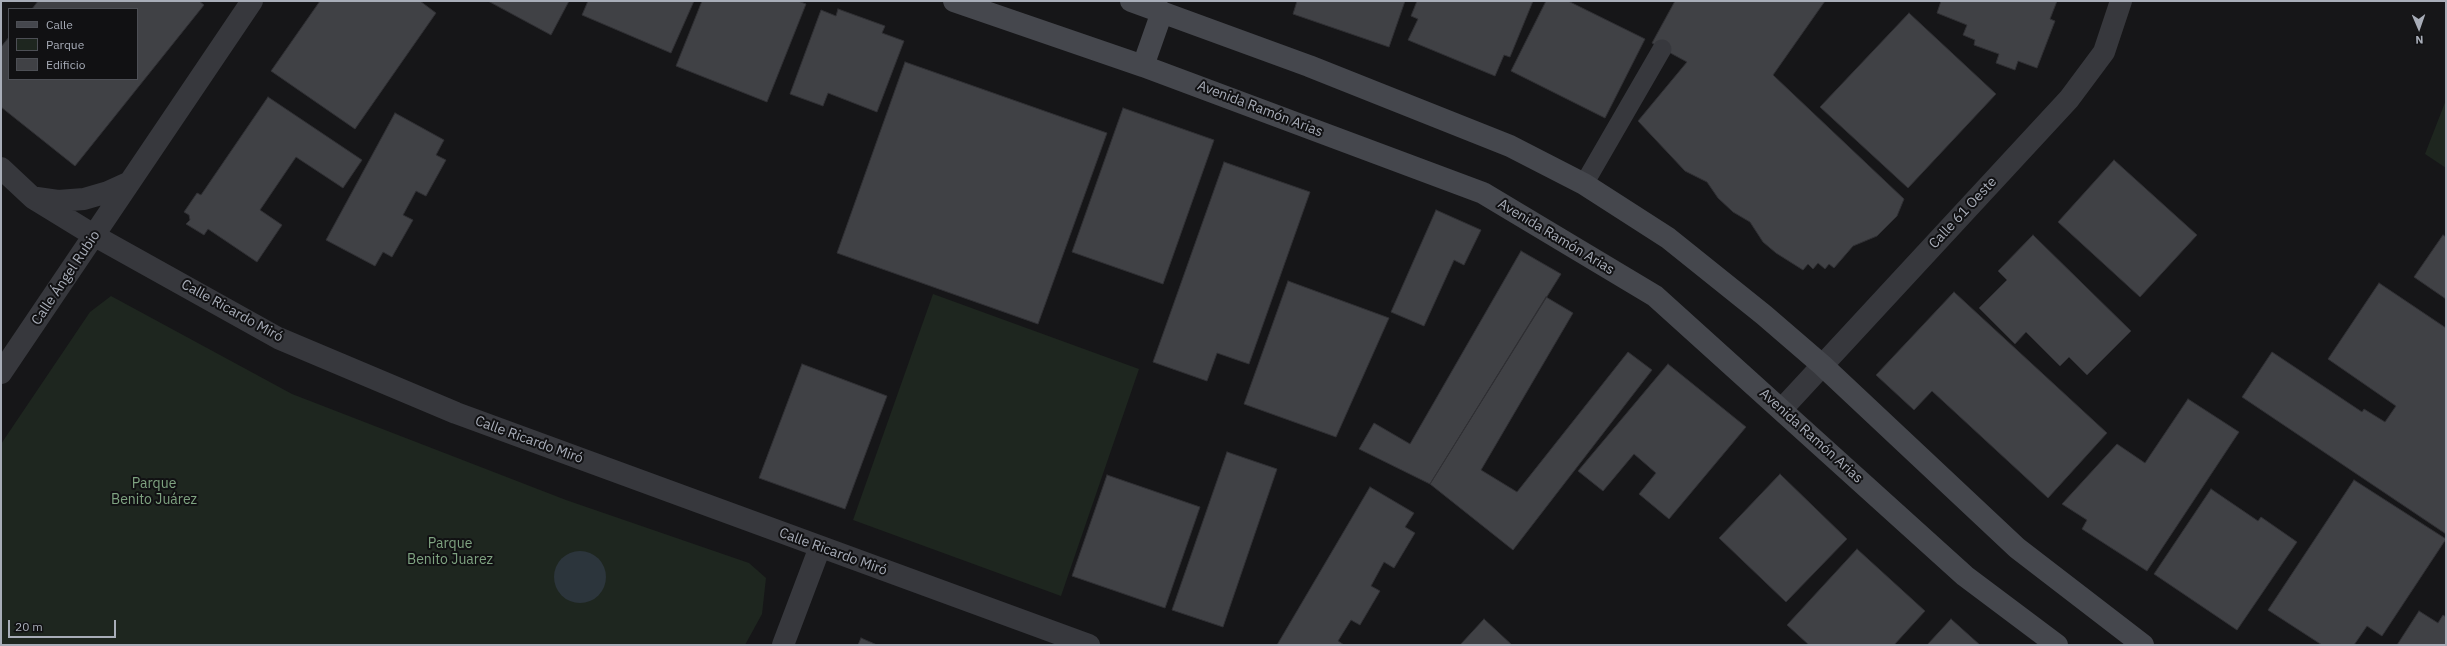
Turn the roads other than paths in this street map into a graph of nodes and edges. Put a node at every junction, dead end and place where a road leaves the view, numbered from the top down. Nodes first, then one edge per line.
1 (252, 1) edge
2 (954, 1) edge
3 (1131, 1) edge
4 (2121, 1) edge
5 (1162, 12) junction
6 (1662, 49) dead end
7 (1143, 66) junction
8 (1, 168) edge
9 (130, 182) junction
10 (1584, 184) junction
11 (33, 198) junction
12 (95, 236) junction
13 (1822, 365) junction
14 (1, 373) edge
15 (1782, 409) junction
16 (820, 547) junction
17 (783, 645) edge
18 (1089, 645) edge
19 (2057, 645) edge
20 (2143, 645) edge

1 - 9 street, Calle Ángel Rubio
2 - 7 main road, Avenida Ramón Arias
3 - 5 main road
4 - 13 street, Calle 61 Oeste
5 - 7 main road
5 - 10 main road
6 - 10 lane
7 - 15 main road, Avenida Ramón Arias
8 - 11 street, Calle Ricardo Miró
9 - 11 street
9 - 12 street, Calle Ángel Rubio
10 - 13 main road
11 - 12 street, Calle Ricardo Miró
12 - 14 street, Calle Ángel Rubio
12 - 16 street, Calle Ricardo Miró
13 - 15 street, Calle 61 Oeste
13 - 20 main road
15 - 19 main road, Avenida Ramón Arias
16 - 17 street
16 - 18 street, Calle Ricardo Miró

